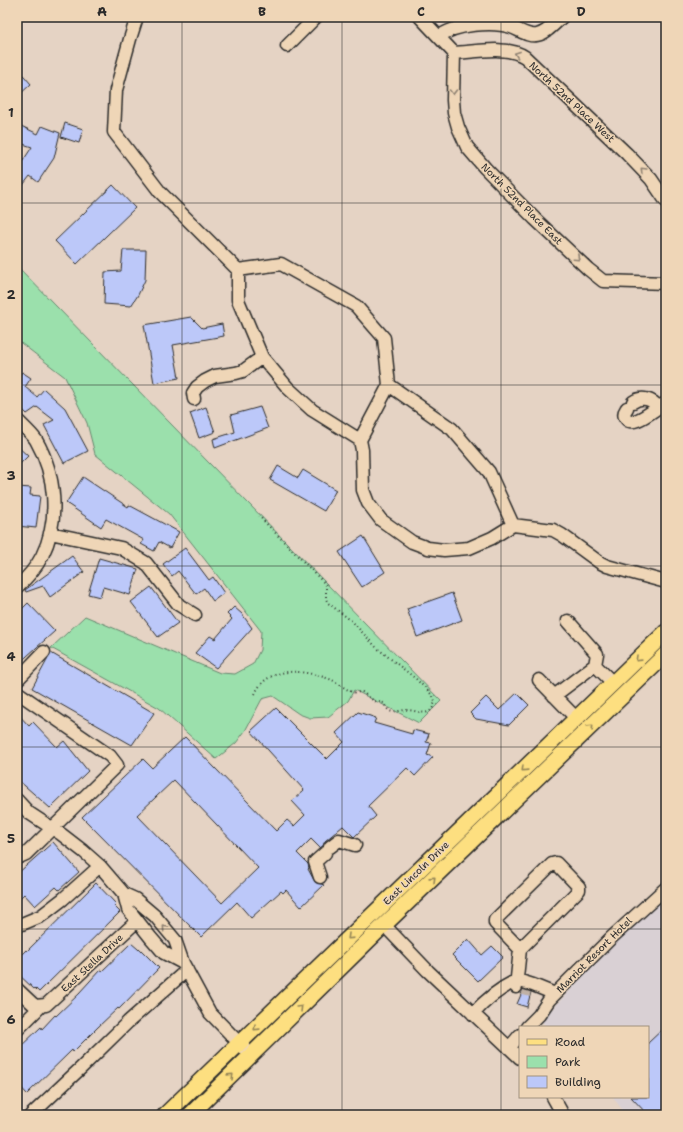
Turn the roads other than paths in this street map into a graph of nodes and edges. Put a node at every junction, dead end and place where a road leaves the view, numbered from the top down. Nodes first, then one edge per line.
1 (137, 17) edge
2 (316, 17) edge
3 (420, 17) edge
4 (562, 17) edge
5 (440, 37) junction
6 (287, 46) dead end
7 (454, 53) junction
8 (666, 201) edge
9 (238, 270) junction
10 (666, 282) edge
11 (262, 357) junction
12 (389, 385) junction
13 (194, 400) dead end
14 (662, 405) edge
15 (17, 420) edge
16 (360, 440) junction
17 (513, 525) junction
18 (50, 533) junction
19 (666, 582) edge
20 (17, 587) edge
21 (195, 615) dead end
22 (568, 621) dead end
23 (666, 632) edge
24 (44, 652) dead end
25 (666, 654) edge
26 (595, 665) junction
27 (17, 680) edge
28 (539, 680) dead end
29 (613, 683) junction
30 (17, 692) edge
31 (554, 696) junction
32 (576, 718) junction
33 (552, 742) junction
34 (563, 754) junction
35 (17, 800) edge
36 (53, 829) junction
37 (355, 845) dead end
38 (17, 858) edge
39 (100, 866) junction
40 (413, 876) junction
41 (320, 878) dead end
42 (666, 888) edge
43 (124, 894) junction
44 (137, 921) junction
45 (384, 925) junction
46 (17, 926) edge
47 (366, 943) junction
48 (520, 949) junction
49 (185, 966) junction
50 (522, 987) junction
51 (17, 989) edge
52 (552, 997) junction
53 (44, 1006) junction
54 (473, 1014) junction
55 (528, 1026) edge
56 (17, 1030) edge
57 (519, 1036) edge
58 (240, 1044) junction
59 (509, 1048) junction
60 (252, 1055) junction
61 (519, 1057) edge
62 (554, 1098) edge
63 (31, 1115) edge
64 (165, 1115) edge
65 (190, 1115) edge
66 (564, 1115) edge

1 - 9 street
2 - 6 street
3 - 5 street
4 - 5 street
5 - 7 street
8 -> 7 street, North 52nd Place West
7 -> 10 street, North 52nd Place East
9 - 11 street
9 - 12 street
11 - 13 street
11 - 16 street
12 - 16 street
12 - 17 street
14 - 14 street
15 - 18 street
16 - 17 street
17 - 19 street
18 - 20 street
18 - 21 street
22 - 26 street
23 -> 29 main road, East Lincoln Drive
24 - 27 street
34 -> 25 main road, East Lincoln Drive
26 - 29 street
26 - 31 street
28 - 31 street
29 - 32 main road, East Lincoln Drive
30 - 36 street
31 - 32 street
32 - 33 main road, East Lincoln Drive
33 - 34 main road
33 -> 40 main road, East Lincoln Drive
45 -> 34 main road, East Lincoln Drive
35 - 36 street
36 - 38 street
36 - 39 street
37 - 41 street
39 - 43 street
39 - 46 street
40 - 47 main road
40 -> 58 main road, East Lincoln Drive
42 - 52 street, Marriot Resort Hotel
43 - 44 street
49 -> 43 street
44 - 49 street
44 - 53 street, East Stella Drive
45 - 47 main road, East Lincoln Drive
45 - 54 street
60 -> 47 main road, East Lincoln Drive
48 - 48 street
48 - 50 street
49 - 58 street
49 - 63 street
50 - 52 street
50 - 52 street
50 - 54 street
51 - 53 street
52 - 55 street, Marriot Resort Hotel
53 - 56 street, East Stella Drive
54 - 59 street
57 - 59 street
58 - 60 street
58 - 64 main road, East Lincoln Drive
59 - 61 street
65 -> 60 main road, East Lincoln Drive
62 - 66 street

